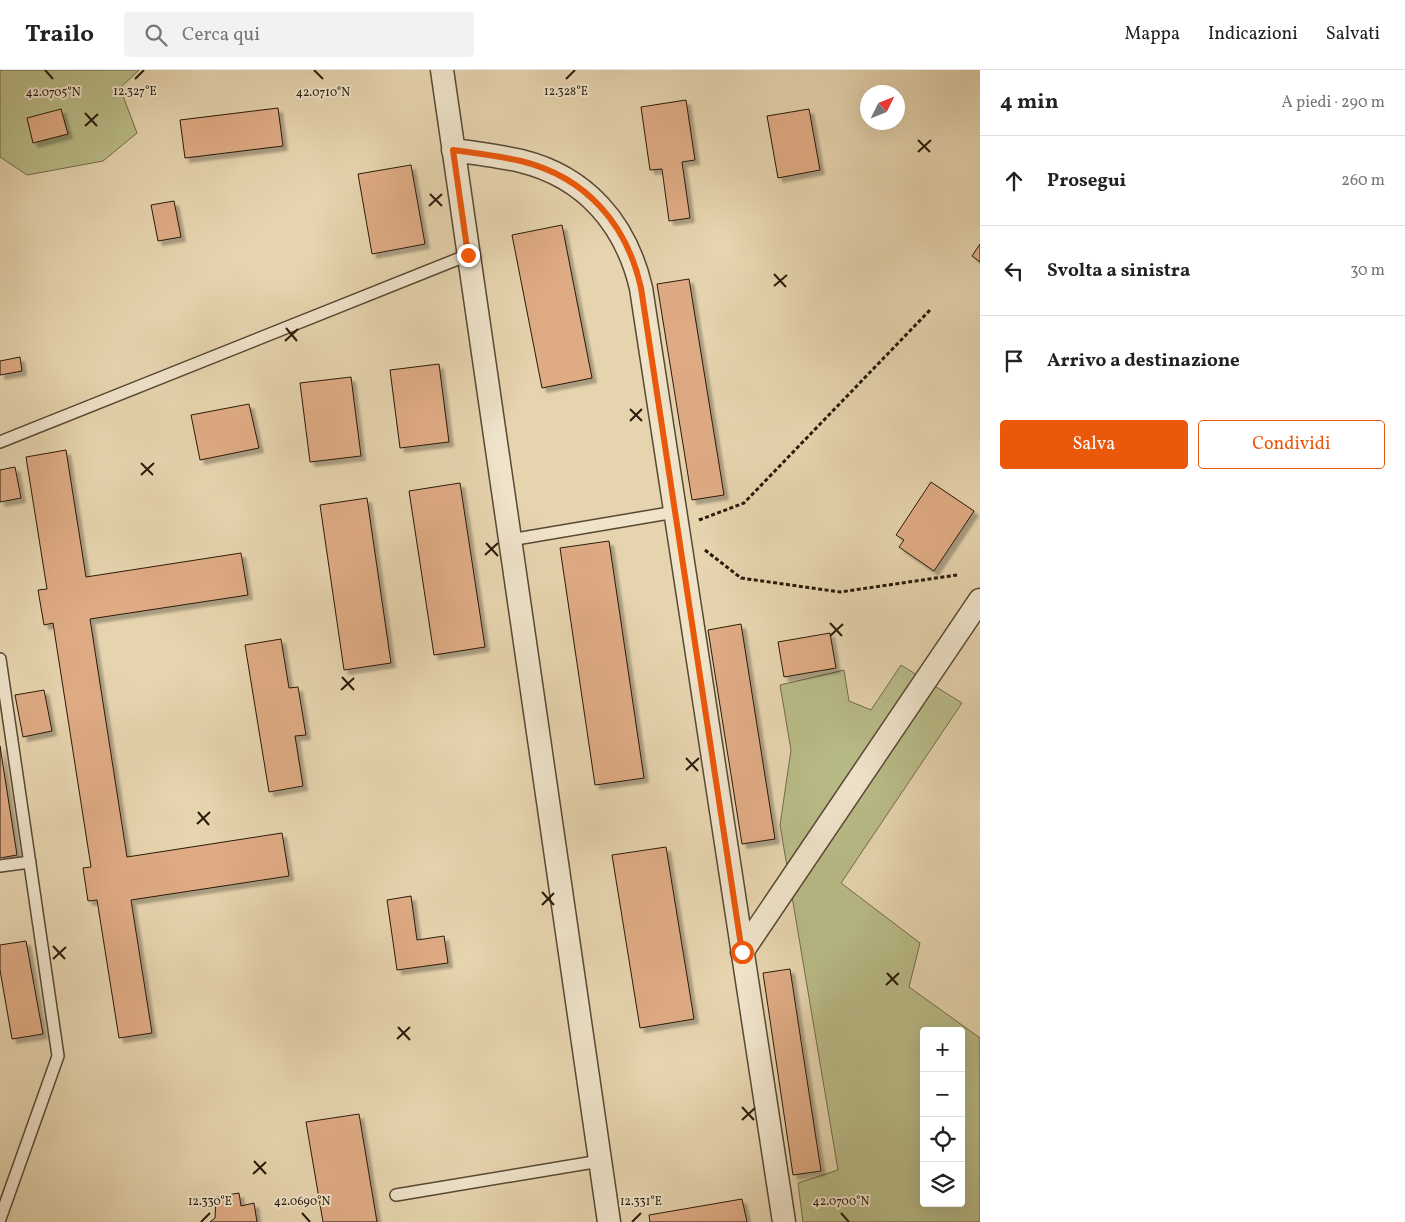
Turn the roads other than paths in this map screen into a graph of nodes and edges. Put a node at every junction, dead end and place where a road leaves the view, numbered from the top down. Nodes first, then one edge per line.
1 (442, 70) edge
2 (453, 150) junction
3 (468, 255) junction
4 (0, 442) edge
5 (676, 520) junction
6 (510, 540) junction
7 (980, 600) edge
8 (0, 660) edge
9 (30, 862) junction
10 (0, 866) edge
11 (742, 952) junction
12 (600, 1160) junction
13 (396, 1195) dead end
14 (0, 1219) edge
15 (609, 1222) edge
16 (784, 1222) edge

1 - 2 street
2 - 3 street
2 - 5 street
3 - 4 lane
3 - 6 street
5 - 6 lane
5 - 11 street
6 - 12 street
7 - 11 street
8 - 9 lane
9 - 10 lane
9 - 14 lane
11 - 16 street
12 - 13 lane
12 - 15 street

